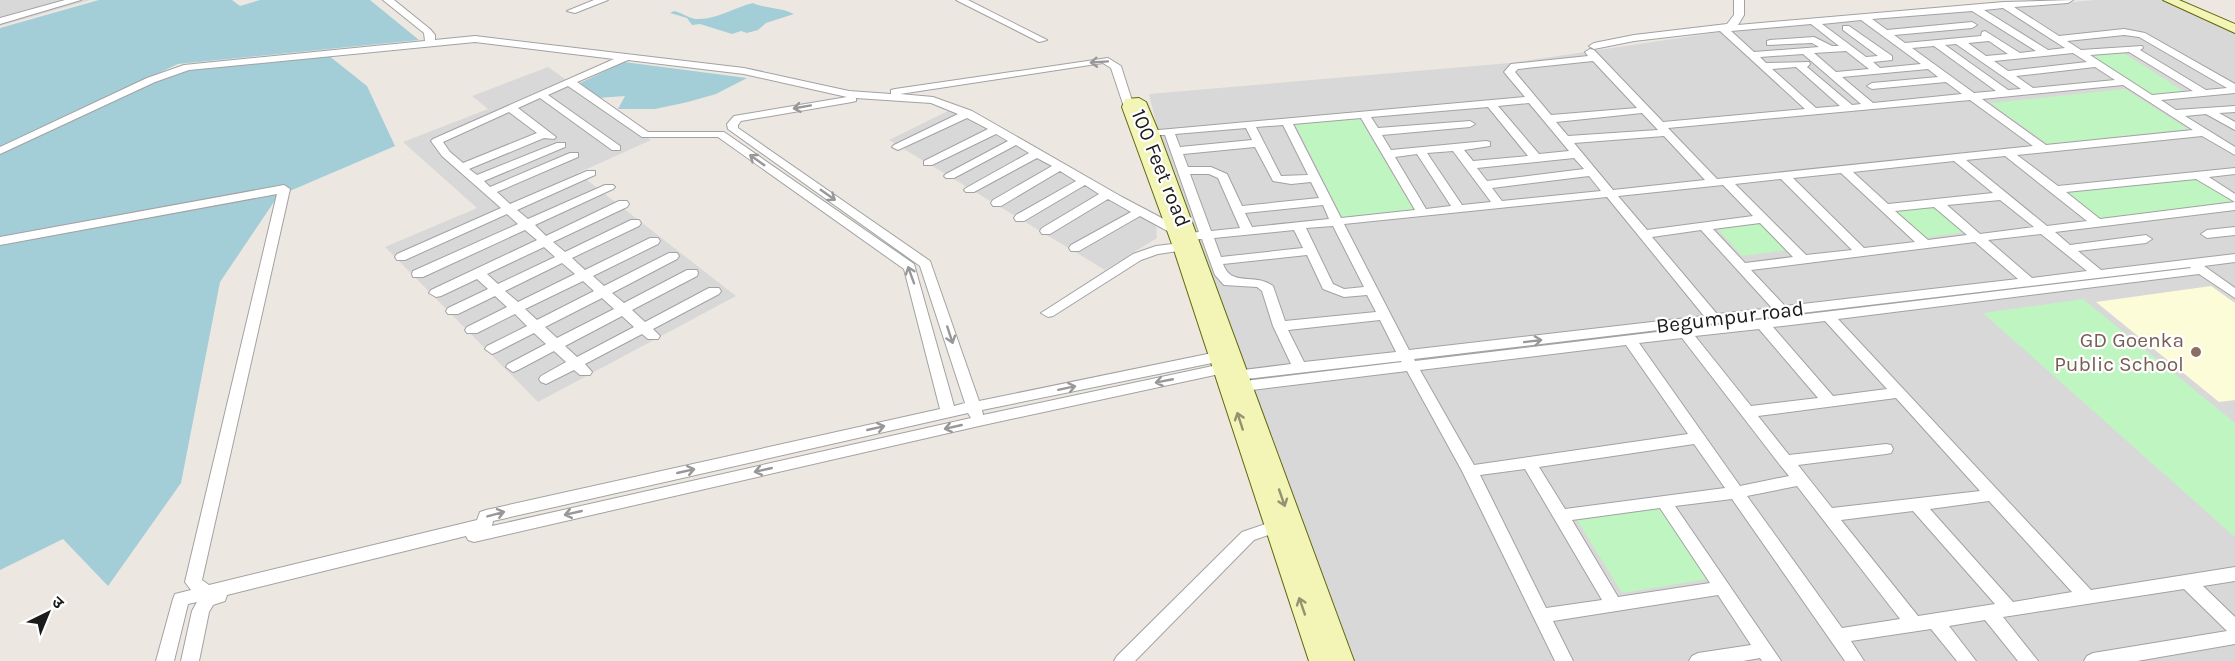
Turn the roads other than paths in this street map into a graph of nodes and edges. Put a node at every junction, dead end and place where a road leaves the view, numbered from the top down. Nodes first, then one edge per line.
1 (76, 0) edge
2 (388, 0) edge
3 (603, 0) edge
4 (961, 0) edge
5 (1738, 0) edge
6 (2068, 0) edge
7 (2169, 0) edge
8 (2181, 0) edge
9 (53, 3) edge
10 (2004, 5) junction
11 (1974, 8) junction
12 (1949, 10) junction
13 (572, 11) dead end
14 (1863, 17) junction
15 (1, 20) edge
16 (1814, 22) junction
17 (2235, 24) edge
18 (1972, 25) junction
19 (1846, 28) dead end
20 (1723, 29) junction
21 (2235, 29) edge
22 (1885, 33) junction
23 (1992, 38) junction
24 (2057, 39) junction
25 (1042, 40) dead end
26 (1958, 41) junction
27 (430, 42) junction
28 (1770, 43) dead end
29 (1936, 43) junction
30 (2164, 45) junction
31 (1903, 46) junction
32 (1848, 48) junction
33 (2131, 49) junction
34 (1831, 50) junction
35 (1592, 52) junction
36 (1806, 52) junction
37 (2045, 52) junction
38 (2077, 52) junction
39 (1751, 55) junction
40 (2018, 56) junction
41 (626, 57) junction
42 (1985, 59) junction
43 (1863, 60) junction
44 (1819, 63) junction
45 (1798, 64) junction
46 (2097, 64) junction
47 (1763, 66) junction
48 (1931, 66) junction
49 (1878, 71) junction
50 (1856, 74) junction
51 (2005, 74) junction
52 (1834, 75) junction
53 (1949, 80) junction
54 (2126, 82) junction
55 (571, 83) junction
56 (1872, 86) junction
57 (2235, 89) edge
58 (2031, 91) junction
59 (2005, 93) junction
60 (2204, 93) junction
61 (542, 95) junction
62 (870, 96) junction
63 (1972, 96) junction
64 (2151, 98) junction
65 (1532, 100) junction
66 (1490, 103) junction
67 (1128, 104) junction
68 (1895, 104) junction
69 (1457, 106) junction
70 (1870, 106) junction
71 (511, 108) junction
72 (1849, 108) junction
73 (2235, 109) edge
74 (1645, 110) junction
75 (1813, 111) junction
76 (2208, 111) junction
77 (968, 113) junction
78 (2175, 113) junction
79 (1364, 114) junction
80 (1605, 114) junction
81 (1548, 119) junction
82 (1286, 121) junction
83 (1470, 123) junction
84 (1249, 124) junction
85 (2235, 127) edge
86 (997, 129) junction
87 (1663, 129) junction
88 (1160, 132) junction
89 (1375, 132) junction
90 (2204, 132) junction
91 (546, 133) junction
92 (1620, 135) junction
93 (1565, 140) junction
94 (1016, 141) junction
95 (1259, 143) junction
96 (1486, 144) junction
97 (561, 145) junction
98 (898, 147) dead end
99 (1456, 147) junction
100 (616, 148) dead end
101 (2044, 149) junction
102 (0, 151) edge
103 (1176, 151) junction
104 (1420, 151) junction
105 (2235, 152) edge
106 (1038, 153) junction
107 (2008, 153) junction
108 (1388, 154) junction
109 (1576, 154) junction
110 (1536, 158) junction
111 (1958, 159) junction
112 (1499, 162) junction
113 (583, 163) junction
114 (928, 163) dead end
115 (1470, 165) junction
116 (1061, 166) junction
117 (461, 168) junction
118 (1844, 170) junction
119 (1183, 171) junction
120 (2235, 171) edge
121 (1591, 172) junction
122 (2198, 175) junction
123 (950, 176) dead end
124 (1784, 176) junction
125 (1315, 178) junction
126 (476, 180) junction
127 (1084, 181) junction
128 (1720, 183) junction
129 (1485, 185) junction
130 (609, 187) dead end
131 (970, 190) dead end
132 (2055, 190) junction
133 (488, 192) junction
134 (1108, 194) junction
135 (1611, 195) junction
136 (2002, 196) junction
137 (2235, 199) edge
138 (1327, 201) junction
139 (997, 203) dead end
140 (1937, 203) junction
141 (623, 204) dead end
142 (1500, 206) junction
143 (2235, 206) edge
144 (1885, 208) junction
145 (509, 209) junction
146 (1238, 210) junction
147 (1459, 210) junction
148 (1139, 212) junction
149 (1423, 214) junction
150 (1020, 218) dead end
151 (1762, 219) junction
152 (1338, 223) junction
153 (2097, 223) junction
154 (635, 224) dead end
155 (526, 225) junction
156 (1705, 226) junction
157 (1299, 227) junction
158 (2044, 229) junction
159 (1046, 231) dead end
160 (2235, 231) edge
161 (1248, 232) junction
162 (1643, 234) junction
163 (2207, 234) dead end
164 (1187, 238) junction
165 (1979, 238) junction
166 (2146, 239) dead end
167 (0, 241) edge
168 (654, 241) dead end
169 (545, 242) junction
170 (1925, 244) junction
171 (1075, 248) dead end
172 (2067, 249) junction
173 (1311, 250) junction
174 (1861, 252) junction
175 (673, 256) dead end
176 (401, 257) dead end
177 (564, 258) junction
178 (1801, 258) junction
179 (2235, 258) edge
180 (1216, 261) junction
181 (1743, 267) junction
182 (2198, 267) junction
183 (2235, 268) edge
184 (478, 273) junction
185 (692, 273) dead end
186 (418, 274) dead end
187 (2098, 274) junction
188 (583, 276) junction
189 (2029, 282) junction
190 (498, 290) junction
191 (1372, 290) junction
192 (714, 291) dead end
193 (436, 293) dead end
194 (603, 293) junction
195 (2235, 294) edge
196 (516, 308) junction
197 (622, 310) junction
198 (453, 311) dead end
199 (1782, 311) junction
200 (1048, 313) dead end
201 (1384, 315) junction
202 (1828, 316) junction
203 (1714, 319) junction
204 (1763, 324) junction
205 (1280, 326) junction
206 (535, 327) junction
207 (472, 330) dead end
208 (648, 332) junction
209 (1651, 332) junction
210 (1685, 333) junction
211 (1630, 341) junction
212 (554, 346) junction
213 (492, 350) dead end
214 (1408, 361) junction
215 (513, 367) dead end
216 (580, 368) junction
217 (1300, 368) junction
218 (1229, 375) junction
219 (546, 379) dead end
220 (1899, 393) junction
221 (1830, 402) junction
222 (948, 412) junction
223 (1747, 412) junction
224 (976, 414) junction
225 (1698, 438) junction
226 (1886, 449) dead end
227 (1785, 461) junction
228 (1529, 462) junction
229 (1470, 471) junction
230 (1801, 480) junction
231 (1737, 492) junction
232 (1993, 495) junction
233 (1663, 501) junction
234 (1916, 504) junction
235 (1828, 515) junction
236 (1560, 516) junction
237 (1274, 527) junction
238 (2235, 574) edge
239 (2187, 582) junction
240 (1721, 588) junction
241 (207, 597) junction
242 (2087, 597) junction
243 (1613, 604) junction
244 (2009, 609) junction
245 (1988, 612) junction
246 (1542, 616) junction
247 (1935, 621) junction
248 (1914, 624) junction
249 (2235, 628) edge
250 (1837, 636) junction
251 (2235, 637) edge
252 (1768, 656) edge
253 (165, 661) edge
254 (190, 661) edge
255 (1123, 661) edge
256 (1321, 661) edge
257 (1342, 661) edge
258 (1564, 661) edge
259 (1698, 661) edge
260 (1855, 661) edge
261 (1967, 661) edge
262 (2029, 661) edge
263 (2093, 661) edge

1 - 9 street
2 - 27 street
3 - 13 street
4 - 25 street
5 - 20 street
6 - 10 street
7 - 21 street
8 - 17 street
9 - 15 street
10 - 11 street
10 - 24 street
11 - 12 street
11 - 37 street
12 - 14 street
12 - 18 street
14 - 16 street
14 - 22 street
16 - 20 street
16 - 32 street
18 - 22 street
18 - 23 street
19 - 43 street
20 - 35 street
20 - 39 street
22 - 31 street
23 - 26 street
23 - 40 street
24 - 30 street
24 - 38 street
26 - 29 street
26 - 42 street
27 - 41 street
27 - 102 street
28 - 34 street
29 - 31 street
29 - 59 street
30 - 33 street
30 - 57 street
31 - 48 street
32 - 34 street
32 - 43 street
33 - 38 street
33 - 60 street
34 - 36 street
35 - 65 street
35 - 74 street
36 - 39 street
36 - 44 street
37 - 38 street
37 - 40 street
38 - 46 street
39 - 47 street
40 - 42 street
41 - 55 street
41 - 62 street
42 - 51 street
43 - 49 street
44 - 45 street
44 - 52 street
45 - 47 street
45 - 72 street
46 - 51 street
46 - 54 street
47 - 75 street
48 - 49 street
48 - 53 street
49 - 50 street
50 - 52 street
50 - 56 street
51 - 58 street
52 - 70 street
53 - 56 street
53 - 63 street
54 - 58 street
54 - 64 street
55 - 61 street
222 -> 55 street
56 - 68 street
57 - 60 street
58 - 59 street
59 - 63 street
60 - 64 street
61 - 71 street
61 - 100 street
67 -> 62 street
62 - 77 street
62 -> 224 street
63 - 68 street
63 - 101 street
64 - 78 street
65 - 66 street
65 - 81 street
66 - 69 street
66 - 110 street
67 - 88 street, 100 Feet road
67 - 164 street, 100 Feet road
68 - 70 street
69 - 79 street
69 - 83 street
70 - 72 street
71 - 91 street
71 - 117 street
72 - 75 street
73 - 76 street
74 - 80 street
74 - 87 street
75 - 87 street
76 - 78 street
76 - 85 street
77 - 86 street
77 - 98 street
78 - 90 street
79 - 82 street
79 - 89 street
80 - 81 street
80 - 92 street
81 - 93 street
82 - 84 street
82 - 125 street
83 - 89 street
83 - 96 street
84 - 88 street
84 - 95 street
86 - 94 street
86 - 114 street
87 - 92 street
87 - 128 street
88 - 103 street
88 - 164 street, 100 Feet road
89 - 108 street
90 - 101 street
90 - 105 street
91 - 97 street
91 - 117 street
92 - 93 street
93 - 109 street
94 - 106 street
94 - 123 street
95 - 103 street
95 - 125 street
96 - 99 street
96 - 112 street
97 - 113 street
97 - 126 street
99 - 104 street
99 - 115 street
101 - 107 street
103 - 119 street
104 - 108 street
104 - 147 street
106 - 116 street
106 - 131 street
107 - 111 street
107 - 132 street
108 - 149 street
109 - 110 street
109 - 121 street
110 - 112 street
111 - 118 street
111 - 136 street
112 - 115 street
113 - 133 street
113 - 145 street
115 - 129 street
116 - 127 street
116 - 139 street
117 - 126 street
118 - 124 street
118 - 144 street
119 - 146 street
119 - 164 street
120 - 122 street
121 - 129 street
121 - 135 street
122 - 132 street
122 - 137 street
124 - 128 street
124 - 174 street
125 - 138 street
126 - 133 street
127 - 134 street
127 - 150 street
128 - 135 street
128 - 151 street
129 - 142 street
130 - 155 street
132 - 153 street
133 - 145 street
134 - 148 street
134 - 159 street
135 - 142 street
135 - 162 street
136 - 140 street
136 - 158 street
138 - 146 street
138 - 152 street
140 - 144 street
140 - 165 street
141 - 169 street
142 - 147 street
143 - 153 street
144 - 170 street
145 - 155 street
145 - 176 street
146 - 161 street
147 - 149 street
148 - 164 street
148 - 171 street
149 - 152 street
151 - 156 street
151 - 178 street
152 - 157 street
152 - 191 street
153 - 158 street
154 - 177 street
155 - 169 street
155 - 186 street
156 - 162 street
156 - 181 street
157 - 161 street
157 - 173 street
158 - 165 street
158 - 172 street
160 - 163 street
161 - 164 street
162 - 203 street
164 - 180 street
164 - 200 street
164 - 218 street, 100 Feet road
164 - 218 street, 100 Feet road
165 - 170 street
165 - 189 street
166 - 172 street
167 - 241 street
168 - 188 street
169 - 177 street
169 - 184 street
170 - 174 street
172 - 187 street
173 - 180 street
173 - 191 street
174 - 178 street
175 - 194 street
177 - 188 street
177 - 190 street
178 - 181 street
179 - 182 street, Begumpur road
180 - 205 street
181 - 199 street
182 - 183 street, Begumpur road
182 - 187 street, Begumpur road
182 - 195 street
182 - 202 street, Begumpur road
184 - 190 street
184 - 193 street
185 - 197 street
187 - 189 street, Begumpur road
188 - 194 street
188 - 196 street
189 - 199 street, Begumpur road
190 - 196 street
190 - 198 street
191 - 201 street
192 - 208 street
194 - 197 street
194 - 206 street
196 - 206 street
196 - 207 street
197 - 208 street
197 - 212 street
199 - 203 street, Begumpur road
201 - 205 street
201 - 214 street
202 - 204 street, Begumpur road
202 - 220 street
203 - 209 street, Begumpur road
204 - 210 street, Begumpur road
204 - 221 street
205 - 217 street
206 - 212 street
206 - 213 street
208 - 216 street
209 - 210 street, Begumpur road
209 - 211 street, Begumpur road
214 -> 209 street, Begumpur road
210 - 223 street
211 - 214 street, Begumpur road
211 - 225 street
212 - 215 street
212 - 216 street
214 - 217 street, Begumpur road
214 - 218 street, Begumpur road
214 - 229 street
216 - 219 street
217 - 218 street, Begumpur road
218 - 224 street
237 -> 218 street, 100 Feet road
218 -> 257 street, 100 Feet road
220 - 221 street
220 - 232 street
221 - 223 street
222 - 224 street
241 -> 222 street
223 - 227 street
224 -> 241 street
225 - 228 street
225 - 231 street
226 - 227 street
227 - 230 street
228 - 229 street
228 - 236 street
229 - 246 street
230 - 231 street
230 - 235 street
231 - 233 street
231 - 250 street
232 - 234 street
232 - 242 street
233 - 236 street
233 - 240 street
234 - 235 street
234 - 244 street
235 - 248 street
236 - 243 street
237 - 255 street
256 -> 237 street, 100 Feet road
238 - 239 street
239 - 242 street
239 - 249 street
240 - 243 street
240 - 252 street
241 - 253 street
241 - 254 street
242 - 244 street
243 - 246 street
244 - 245 street
245 - 247 street
245 - 262 street
246 - 258 street
247 - 248 street
247 - 261 street
248 - 250 street
250 - 260 street
251 - 263 street
252 - 259 street

